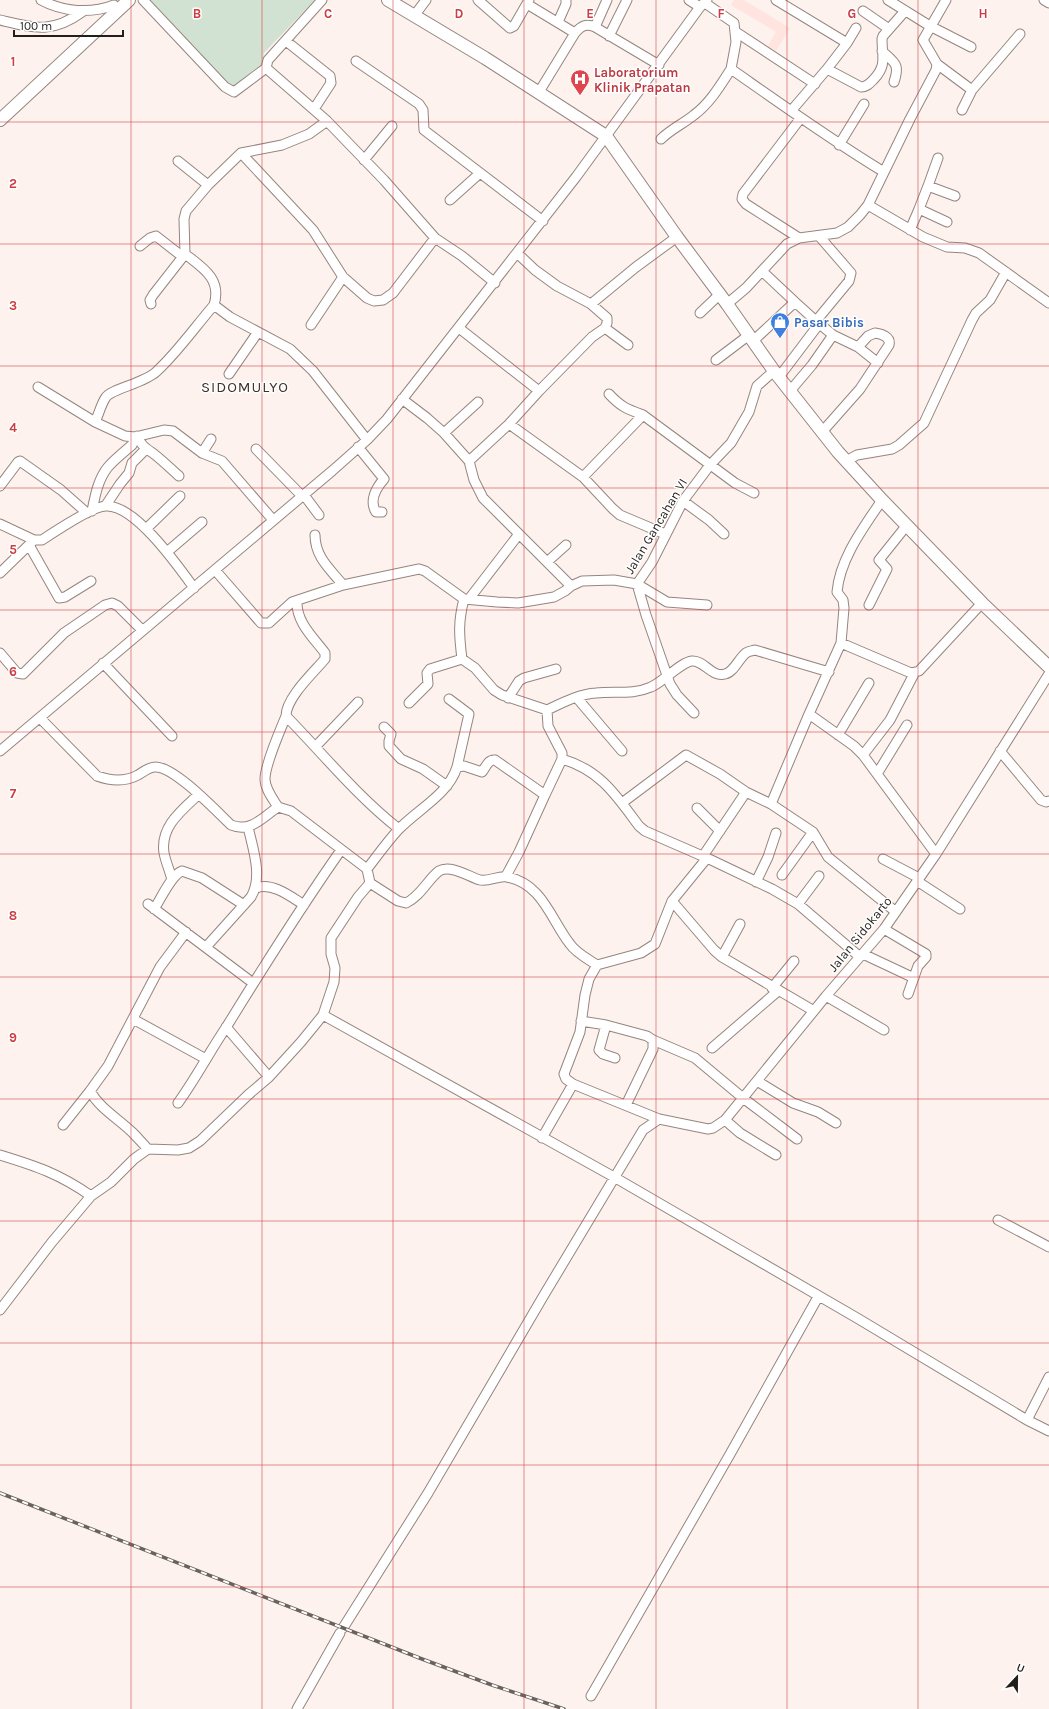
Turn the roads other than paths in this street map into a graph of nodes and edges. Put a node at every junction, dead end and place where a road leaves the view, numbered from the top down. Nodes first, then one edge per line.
1 (41, 0) edge
2 (129, 0) edge
3 (143, 0) edge
4 (322, 0) edge
5 (426, 0) edge
6 (478, 0) edge
7 (566, 0) edge
8 (607, 0) edge
9 (627, 0) edge
10 (689, 0) edge
11 (776, 0) edge
12 (888, 0) edge
13 (946, 0) edge
14 (1044, 0) edge
15 (392, 1) edge
16 (528, 2) edge
17 (704, 3) edge
18 (1049, 4) edge
19 (114, 5) edge
20 (863, 11) dead end
21 (905, 11) junction
22 (82, 12) junction
23 (414, 16) junction
24 (0, 20) edge
25 (558, 22) junction
26 (930, 26) junction
27 (595, 27) junction
28 (856, 28) dead end
29 (889, 30) junction
30 (736, 32) junction
31 (575, 33) junction
32 (1020, 34) dead end
33 (609, 36) junction
34 (286, 41) junction
35 (847, 43) junction
36 (971, 47) dead end
37 (882, 51) junction
38 (356, 61) dead end
39 (937, 64) junction
40 (659, 65) junction
41 (266, 68) junction
42 (731, 69) junction
43 (827, 69) junction
44 (894, 82) dead end
45 (815, 84) junction
46 (972, 90) junction
47 (539, 92) junction
48 (864, 104) dead end
49 (314, 109) junction
50 (962, 110) dead end
51 (791, 111) junction
52 (800, 119) junction
53 (0, 120) edge
54 (326, 121) junction
55 (392, 126) dead end
56 (606, 136) junction
57 (661, 139) dead end
58 (839, 145) junction
59 (241, 153) junction
60 (938, 158) dead end
61 (364, 160) junction
62 (178, 161) dead end
63 (884, 172) junction
64 (479, 174) junction
65 (208, 185) junction
66 (928, 186) junction
67 (955, 196) dead end
68 (450, 200) dead end
69 (868, 204) junction
70 (919, 209) junction
71 (543, 221) junction
72 (948, 222) dead end
73 (910, 230) junction
74 (819, 236) junction
75 (435, 238) junction
76 (677, 238) junction
77 (799, 238) junction
78 (140, 246) dead end
79 (517, 253) junction
80 (184, 256) junction
81 (762, 271) junction
82 (1006, 272) junction
83 (343, 277) junction
84 (495, 283) junction
85 (724, 299) junction
86 (795, 302) junction
87 (1049, 303) edge
88 (151, 304) dead end
89 (214, 304) junction
90 (591, 304) junction
91 (700, 313) dead end
92 (818, 323) junction
93 (311, 325) dead end
94 (459, 328) junction
95 (605, 328) junction
96 (258, 332) junction
97 (833, 335) junction
98 (751, 338) junction
99 (628, 345) dead end
100 (858, 347) junction
101 (716, 360) dead end
102 (878, 363) junction
103 (229, 374) dead end
104 (777, 374) junction
105 (38, 387) dead end
106 (539, 391) junction
107 (790, 391) junction
108 (609, 394) dead end
109 (402, 400) junction
110 (478, 402) dead end
111 (644, 415) junction
112 (95, 422) junction
113 (509, 424) junction
114 (822, 432) junction
115 (444, 433) junction
116 (136, 437) junction
117 (212, 439) dead end
118 (367, 440) junction
119 (358, 447) junction
120 (256, 448) dead end
121 (146, 449) junction
122 (202, 453) junction
123 (846, 460) junction
124 (469, 461) junction
125 (710, 465) junction
126 (179, 476) dead end
127 (583, 477) junction
128 (0, 486) edge
129 (754, 493) dead end
130 (303, 495) junction
131 (180, 496) dead end
132 (882, 500) junction
133 (683, 502) junction
134 (106, 505) junction
135 (89, 512) junction
136 (382, 512) dead end
137 (319, 515) dead end
138 (273, 520) junction
139 (202, 522) dead end
140 (0, 524) edge
141 (907, 525) junction
142 (146, 529) junction
143 (519, 534) junction
144 (665, 534) junction
145 (724, 534) dead end
146 (315, 535) dead end
147 (31, 543) junction
148 (566, 545) dead end
149 (167, 552) junction
150 (547, 562) junction
151 (216, 570) junction
152 (0, 573) edge
153 (91, 581) dead end
154 (637, 584) junction
155 (342, 585) junction
156 (571, 586) junction
157 (194, 588) junction
158 (467, 599) junction
159 (297, 601) junction
160 (982, 603) junction
161 (706, 605) dead end
162 (870, 605) dead end
163 (142, 630) junction
164 (841, 643) junction
165 (0, 653) edge
166 (462, 659) junction
167 (103, 663) junction
168 (1049, 667) edge
169 (556, 669) dead end
170 (828, 672) junction
171 (915, 672) junction
172 (1049, 674) edge
173 (669, 677) junction
174 (868, 683) dead end
175 (508, 698) junction
176 (577, 698) junction
177 (449, 699) dead end
178 (358, 702) dead end
179 (409, 703) dead end
180 (547, 710) junction
181 (694, 713) dead end
182 (809, 714) junction
183 (286, 716) junction
184 (40, 718) junction
185 (907, 725) dead end
186 (384, 727) dead end
187 (838, 735) junction
188 (172, 736) dead end
189 (316, 746) junction
190 (622, 750) dead end
191 (0, 751) edge
192 (1000, 752) junction
193 (863, 755) junction
194 (562, 759) junction
195 (457, 767) junction
196 (877, 774) junction
197 (447, 786) junction
198 (746, 792) junction
199 (198, 795) junction
200 (545, 795) junction
201 (1049, 801) edge
202 (622, 803) junction
203 (772, 804) junction
204 (278, 807) junction
205 (696, 808) dead end
206 (248, 827) junction
207 (399, 829) junction
208 (720, 831) junction
209 (813, 832) junction
210 (776, 833) dead end
211 (341, 850) junction
212 (936, 854) junction
213 (705, 857) junction
214 (883, 859) dead end
215 (367, 869) junction
216 (782, 875) dead end
217 (506, 876) junction
218 (820, 876) dead end
219 (172, 880) junction
220 (918, 880) junction
221 (756, 882) junction
222 (370, 883) junction
223 (256, 888) junction
224 (672, 901) junction
225 (798, 904) junction
226 (244, 905) junction
227 (304, 905) junction
228 (960, 909) dead end
229 (896, 912) junction
230 (740, 924) dead end
231 (884, 929) junction
232 (186, 932) junction
233 (206, 948) junction
234 (862, 955) junction
235 (722, 957) junction
236 (794, 961) dead end
237 (597, 965) junction
238 (914, 978) junction
239 (254, 983) junction
240 (775, 989) junction
241 (908, 994) dead end
242 (826, 996) junction
243 (814, 1011) junction
244 (323, 1015) junction
245 (133, 1019) junction
246 (582, 1021) junction
247 (606, 1025) junction
248 (226, 1027) junction
249 (884, 1030) dead end
250 (653, 1040) junction
251 (712, 1048) dead end
252 (615, 1058) dead end
253 (206, 1059) junction
254 (269, 1077) junction
255 (757, 1081) junction
256 (573, 1084) junction
257 (90, 1091) junction
258 (743, 1098) junction
259 (178, 1103) dead end
260 (626, 1105) junction
261 (659, 1119) junction
262 (725, 1120) junction
263 (836, 1123) dead end
264 (63, 1125) dead end
265 (542, 1138) junction
266 (797, 1139) dead end
267 (148, 1149) junction
268 (0, 1155) edge
269 (776, 1155) dead end
270 (614, 1177) junction
271 (91, 1196) junction
272 (998, 1220) dead end
273 (1049, 1247) edge
274 (818, 1297) junction
275 (0, 1310) edge
276 (1049, 1377) edge
277 (1027, 1420) junction
278 (1049, 1431) edge
279 (591, 1696) dead end
280 (297, 1709) edge

1 - 22 street
2 - 19 main road
3 - 41 street
4 - 34 street
5 - 23 street
6 - 16 street
7 - 25 street
8 - 27 street
9 - 33 street
10 - 17 street
11 - 35 street
12 - 21 street
13 - 26 street
14 - 18 street
15 - 23 main road
16 - 25 street
17 - 30 street
17 - 40 street
19 - 22 street
19 - 53 main road
20 - 29 street
21 - 26 street
21 - 29 street
22 - 24 street
23 - 47 main road
25 - 31 street
26 - 36 street
26 - 39 street
27 - 31 street
27 - 33 street
28 - 35 street
29 - 37 street
30 - 42 street
30 - 45 street
31 - 47 street
32 - 46 street
33 - 40 street
34 - 41 street
34 - 49 street
35 - 43 street
37 - 43 street
37 - 44 street
38 - 64 street
39 - 46 street
39 - 63 street
40 - 56 street
41 - 49 street
42 - 51 street
42 - 57 street
43 - 45 street
45 - 51 street
46 - 50 street
47 - 56 main road
48 - 58 street
49 - 54 street
51 - 52 street
52 - 58 street
52 - 77 street
54 - 59 street
54 - 61 street
55 - 61 street
56 - 71 street
56 - 76 main road
58 - 63 street
59 - 65 street
59 - 83 street
60 - 66 street
61 - 75 street
62 - 65 street
63 - 69 street
64 - 68 street
64 - 71 street
65 - 80 street
66 - 67 street
66 - 70 street
69 - 73 street
69 - 74 street
70 - 72 street
70 - 73 street
71 - 79 street
73 - 82 street
74 - 77 street
74 - 92 street, Jalan Gancahan VI
75 - 83 street
75 - 84 street
76 - 85 main road
76 - 90 street
77 - 81 street
78 - 80 street
79 - 84 street
79 - 90 street
80 - 88 street
80 - 89 street
81 - 85 street
81 - 86 street
82 - 87 street
82 - 123 street
83 - 93 street
84 - 94 street
85 - 91 street
85 - 98 main road
86 - 92 street
86 - 98 street
89 - 96 street
89 - 112 street
90 - 95 street
92 - 97 street
92 - 104 street, Jalan Gancahan VI
94 - 106 street
94 - 109 street
95 - 99 street
95 - 106 street
96 - 103 street
96 - 118 street
97 - 100 street
97 - 107 street
98 - 101 street
98 - 104 main road
100 - 102 street
100 - 102 street
102 - 114 street
104 - 107 main road
104 - 125 street, Jalan Gancahan VI
105 - 112 street
106 - 113 street
107 - 114 main road
108 - 111 street
109 - 115 street
109 - 118 street
110 - 115 street
111 - 125 street
111 - 127 street
112 - 116 street
113 - 124 street
113 - 127 street
114 - 123 main road
115 - 124 street
116 - 121 street
116 - 122 street
116 - 135 street
117 - 122 street
118 - 119 street
119 - 130 street
119 - 136 street
120 - 130 street
121 - 126 street
121 - 134 street
122 - 138 street
123 - 132 main road
124 - 143 street
125 - 129 street
125 - 133 street, Jalan Gancahan VI
127 - 144 street
128 - 135 street
130 - 137 street
130 - 138 street
131 - 142 street
132 - 141 main road
132 - 164 street
133 - 144 street, Jalan Gancahan VI
133 - 145 street
134 - 135 street
134 - 142 street
135 - 147 street
138 - 151 street
139 - 149 street
140 - 147 street
141 - 160 main road
141 - 162 street
142 - 149 street
143 - 150 street
143 - 158 street
144 - 154 street, Jalan Gancahan VI
146 - 155 street
147 - 152 street
147 - 153 street
148 - 150 street
149 - 157 street
150 - 156 street
151 - 157 street
151 - 159 street, Jalan Gancahan VI
154 - 156 street, Jalan Gancahan VI
154 - 161 street
154 - 173 street
155 - 158 street, Jalan Gancahan VI
155 - 159 street, Jalan Gancahan VI
156 - 158 street, Jalan Gancahan VI
157 - 163 street
158 - 166 street
159 - 183 street
160 - 168 main road
160 - 171 street
163 - 165 street
163 - 167 street
164 - 170 street
164 - 171 street
166 - 175 street
166 - 179 street
167 - 184 street
167 - 188 street
169 - 175 street
170 - 173 street
170 - 182 street
171 - 193 street
172 - 192 street, Jalan Sidokarto
173 - 176 street
173 - 181 street
174 - 187 street
175 - 180 street
176 - 180 street
176 - 190 street
177 - 195 street
178 - 189 street
180 - 194 street
182 - 187 street
182 - 203 street
183 - 189 street
183 - 204 street
184 - 191 street
184 - 199 street
185 - 196 street
186 - 197 street
187 - 193 street
189 - 207 street
192 - 201 street
192 - 212 street, Jalan Sidokarto
193 - 196 street
194 - 200 street
194 - 202 street
195 - 197 street
195 - 200 street
196 - 212 street
197 - 207 street
198 - 202 street
198 - 203 street
198 - 208 street
199 - 206 street
199 - 219 street
200 - 217 street
202 - 213 street
203 - 209 street
204 - 206 street
204 - 211 street
205 - 208 street
206 - 223 street
207 - 215 street
208 - 213 street
209 - 216 street
209 - 229 street
210 - 221 street
211 - 215 street
211 - 227 street
212 - 220 street, Jalan Sidokarto
213 - 221 street
213 - 224 street
214 - 220 street
215 - 222 street
217 - 222 street
217 - 237 street
218 - 225 street
219 - 226 street
219 - 232 street
220 - 228 street
220 - 229 street, Jalan Sidokarto
221 - 225 street
222 - 244 street
223 - 226 street
223 - 227 street
224 - 235 street
224 - 237 street
225 - 234 street
226 - 233 street
227 - 239 street
229 - 231 street, Jalan Sidokarto
230 - 235 street
231 - 234 street, Jalan Sidokarto
231 - 238 street
232 - 233 street
232 - 245 street
233 - 239 street
234 - 238 street
234 - 242 street, Jalan Sidokarto
235 - 240 street
236 - 240 street
237 - 246 street
238 - 241 street
239 - 248 street
240 - 243 street
240 - 251 street
242 - 243 street, Jalan Sidokarto
242 - 249 street
243 - 255 street, Jalan Sidokarto
244 - 254 street
244 - 265 street
245 - 253 street
245 - 257 street
246 - 247 street
246 - 256 street
247 - 250 street
247 - 252 street
248 - 253 street
248 - 254 street
250 - 258 street
250 - 260 street
253 - 259 street
254 - 267 street
255 - 258 street, Jalan Sidokarto
255 - 263 street
256 - 260 street, Jalan Sidokarto
256 - 265 street
257 - 264 street
257 - 267 street
258 - 262 street, Jalan Sidokarto
258 - 266 street
260 - 261 street, Jalan Sidokarto
261 - 262 street, Jalan Sidokarto
261 - 270 street
262 - 269 street
265 - 270 street
267 - 271 street
268 - 271 street
270 - 274 street
270 - 280 street
271 - 275 street
272 - 273 street
274 - 277 street
274 - 279 street
276 - 277 street
277 - 278 street

